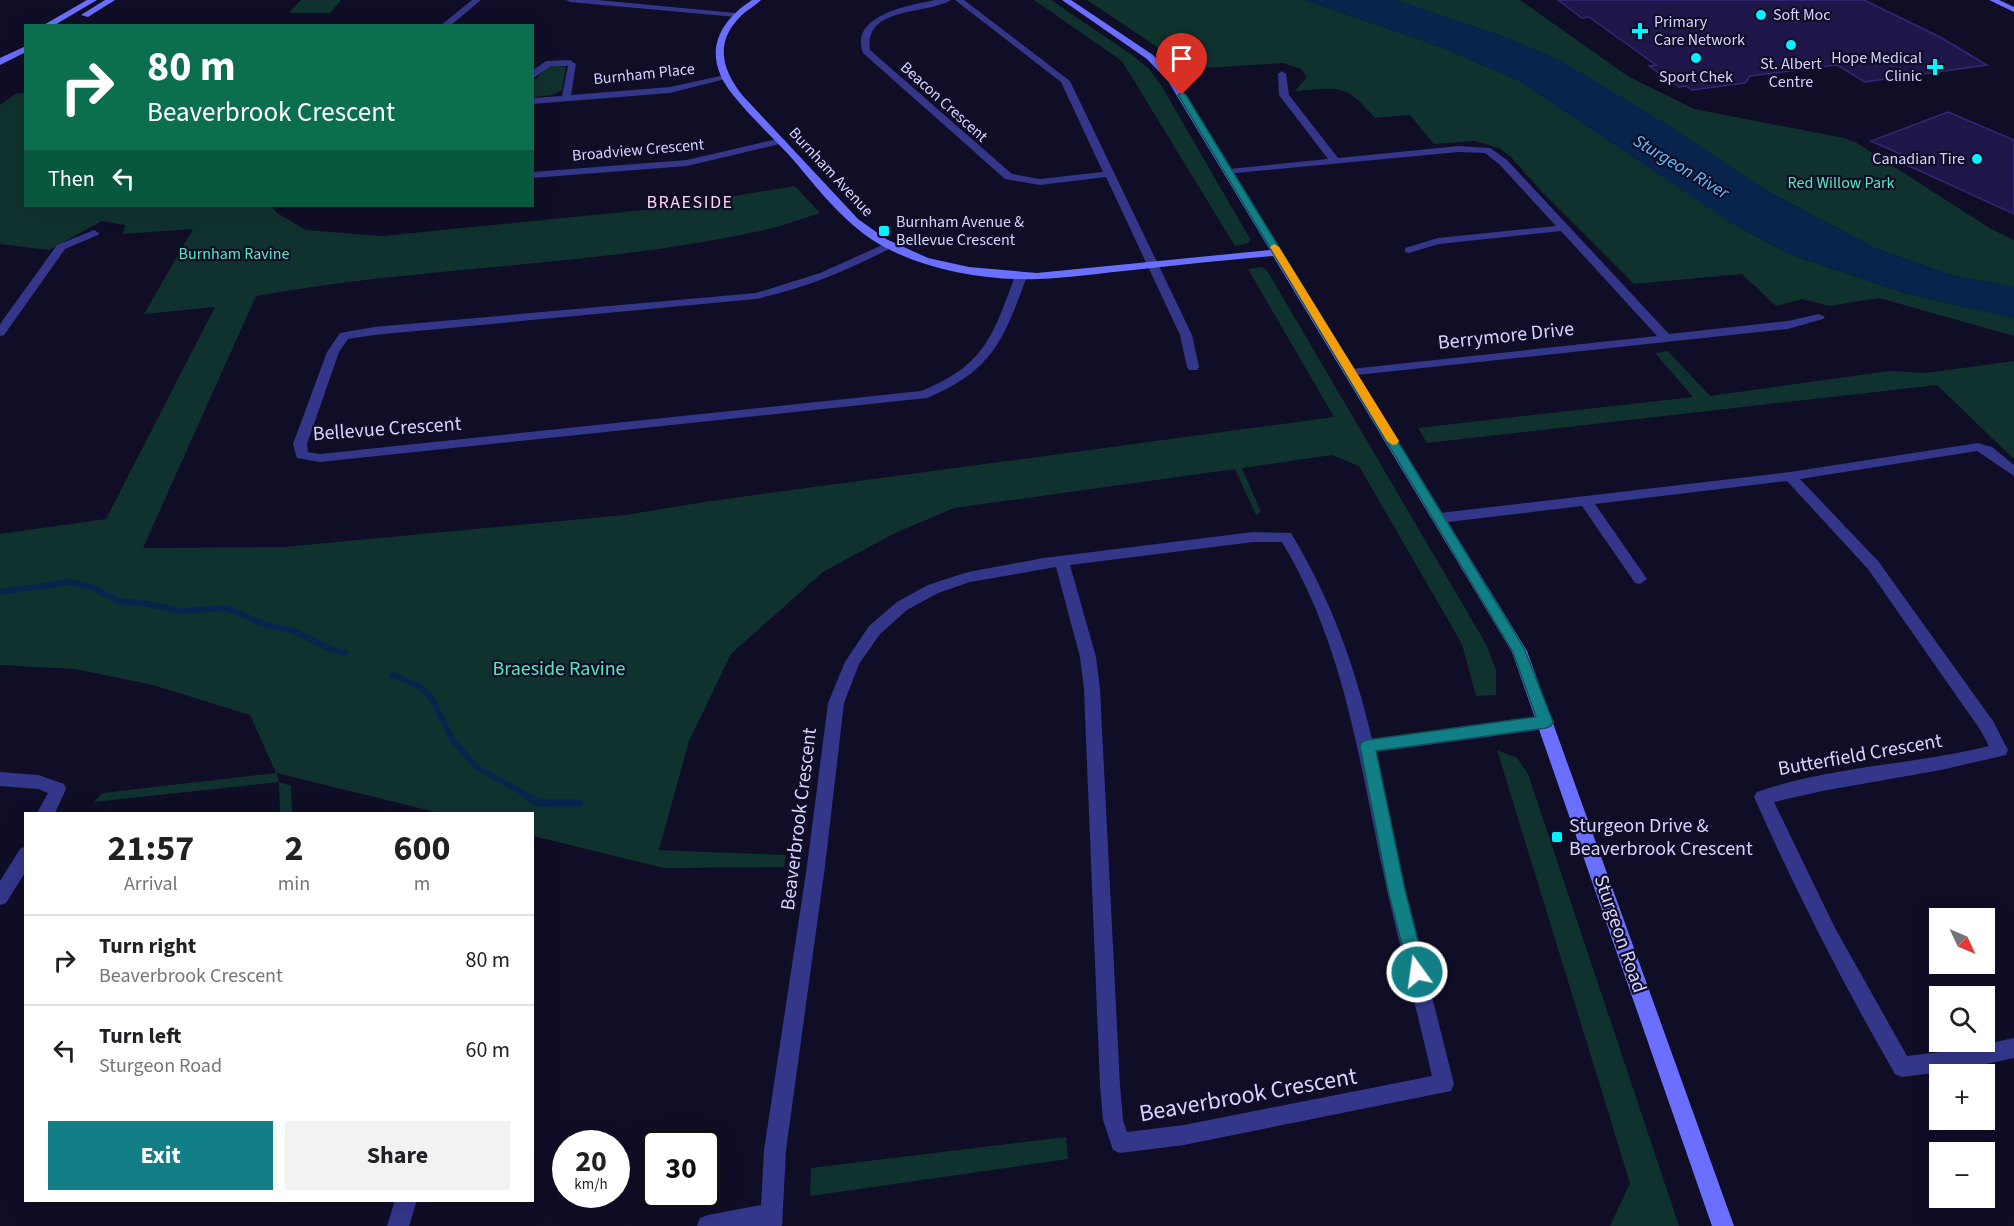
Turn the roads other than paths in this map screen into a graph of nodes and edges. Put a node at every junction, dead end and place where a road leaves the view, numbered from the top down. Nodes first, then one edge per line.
1 (93, 0) edge
2 (111, 0) edge
3 (477, 0) edge
4 (570, 0) edge
5 (757, 0) edge
6 (947, 0) edge
7 (959, 0) edge
8 (1066, 0) edge
9 (1993, 0) edge
10 (2014, 10) edge
11 (736, 15) junction
12 (50, 24) edge
13 (69, 24) edge
14 (447, 24) edge
15 (24, 38) edge
16 (24, 49) edge
17 (0, 51) edge
18 (0, 62) edge
19 (534, 74) edge
20 (1282, 74) dead end
21 (725, 78) junction
22 (566, 97) junction
23 (534, 100) edge
24 (781, 141) junction
25 (1334, 160) junction
26 (1229, 172) junction
27 (1110, 174) junction
28 (534, 175) edge
29 (1564, 228) junction
30 (94, 232) dead end
31 (889, 245) junction
32 (1409, 250) dead end
33 (1278, 252) junction
34 (1155, 265) junction
35 (1021, 276) junction
36 (1819, 316) dead end
37 (0, 332) edge
38 (1666, 338) junction
39 (1193, 367) dead end
40 (1351, 373) junction
41 (2014, 472) edge
42 (1790, 476) junction
43 (1585, 500) junction
44 (1440, 518) junction
45 (1062, 561) junction
46 (1640, 579) dead end
47 (1546, 722) junction
48 (1367, 746) junction
49 (0, 779) edge
50 (46, 812) edge
51 (24, 857) edge
52 (0, 897) edge
53 (2014, 1048) edge
54 (405, 1202) edge
55 (770, 1220) edge
56 (398, 1226) edge
57 (708, 1226) edge
58 (1723, 1226) edge

1 - 12 main road
2 - 13 main road
3 - 14 street
4 - 11 street
5 - 11 main road
6 - 27 street, Beacon Crescent
7 - 27 street
8 - 26 main road, Sturgeon Road
9 - 10 main road
11 - 21 main road
15 - 17 main road
16 - 18 main road
19 - 22 street, Burnham Place
20 - 25 street
21 - 22 street, Burnham Place
21 - 24 main road, Burnham Avenue
22 - 23 street, Burnham Place
24 - 28 street, Broadview Crescent
24 - 31 main road, Burnham Avenue
25 - 26 street
25 - 29 street
26 - 33 main road, Sturgeon Road
27 - 34 street
29 - 32 street
29 - 38 street
30 - 37 street
31 - 35 main road, Burnham Avenue
31 - 35 street, Bellevue Crescent
33 - 34 main road, Burnham Avenue
33 - 40 main road, Sturgeon Road
34 - 35 main road, Burnham Avenue
34 - 39 street
36 - 38 street, Berrymore Drive
38 - 40 street, Berrymore Drive
40 - 44 main road, Sturgeon Road
41 - 42 street
42 - 43 street
42 - 53 street, Butterfield Crescent
43 - 44 street
43 - 46 street
44 - 47 main road, Sturgeon Road
45 - 48 street, Beaverbrook Crescent
45 - 48 street, Beaverbrook Crescent
45 - 55 street, Beaverbrook Crescent
47 - 48 street
47 - 58 main road, Sturgeon Road
49 - 50 street
51 - 52 street
54 - 56 street
55 - 57 street

